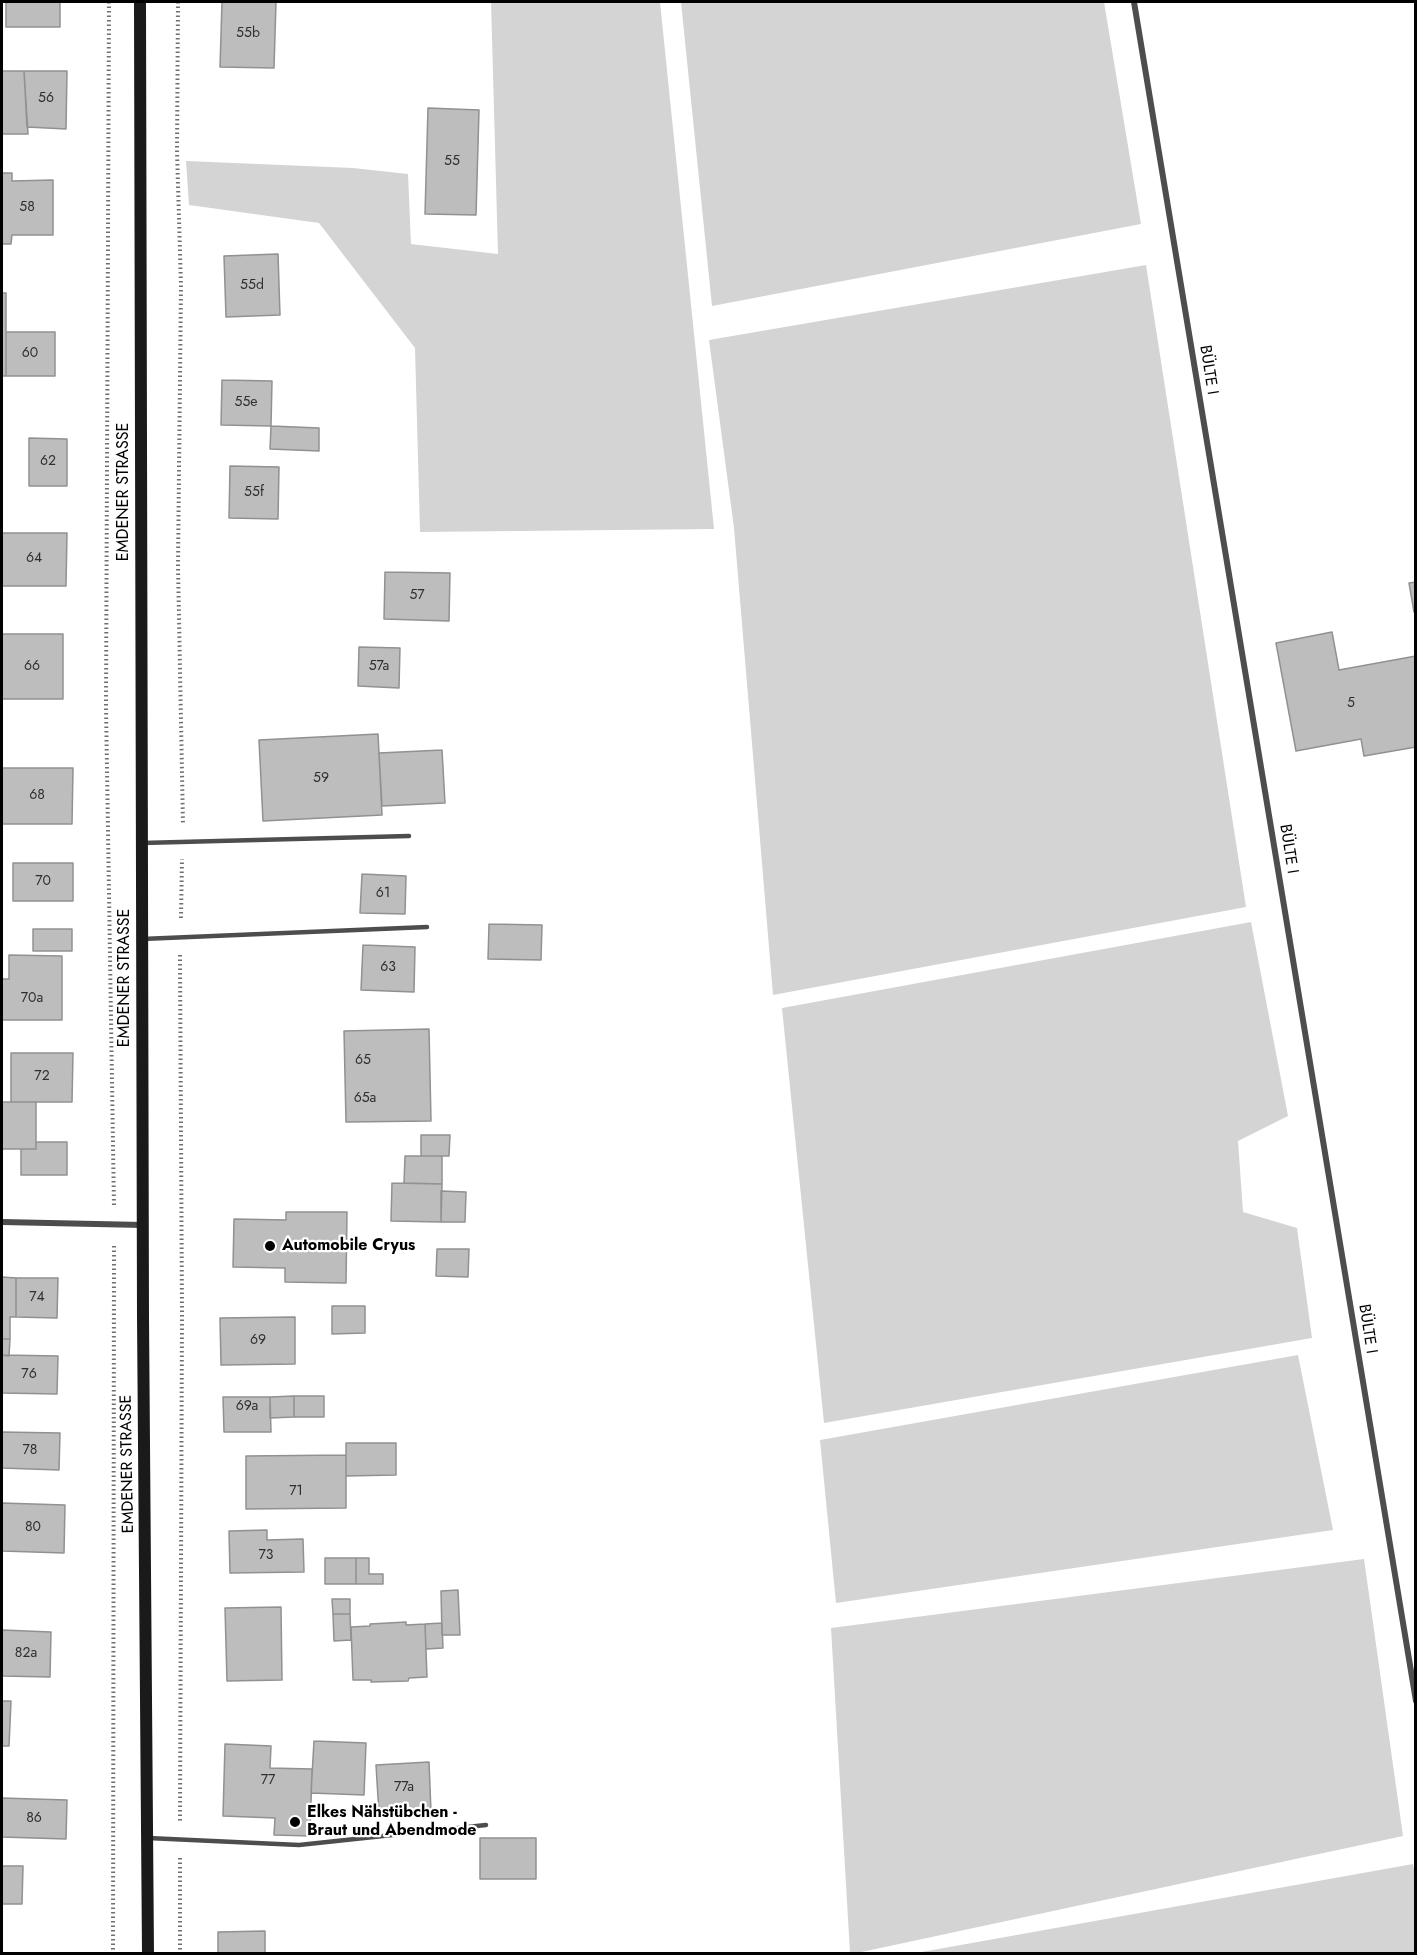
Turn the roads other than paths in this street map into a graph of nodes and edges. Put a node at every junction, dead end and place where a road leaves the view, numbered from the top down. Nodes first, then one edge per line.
1 (140, 2) edge
2 (1134, 2) edge
3 (409, 836) dead end
4 (142, 843) junction
5 (427, 927) dead end
6 (142, 939) junction
7 (2, 1222) edge
8 (143, 1225) junction
9 (1416, 1701) edge
10 (486, 1825) dead end
11 (148, 1838) junction
12 (148, 1953) edge

1 - 4 street, EMDENER STRASSE
2 - 9 street, BÜLTE I
3 - 4 lane
4 - 6 street, EMDENER STRASSE
5 - 6 lane
6 - 8 street, EMDENER STRASSE
7 - 8 street
8 - 11 street, EMDENER STRASSE
10 - 11 lane
11 - 12 street, EMDENER STRASSE

